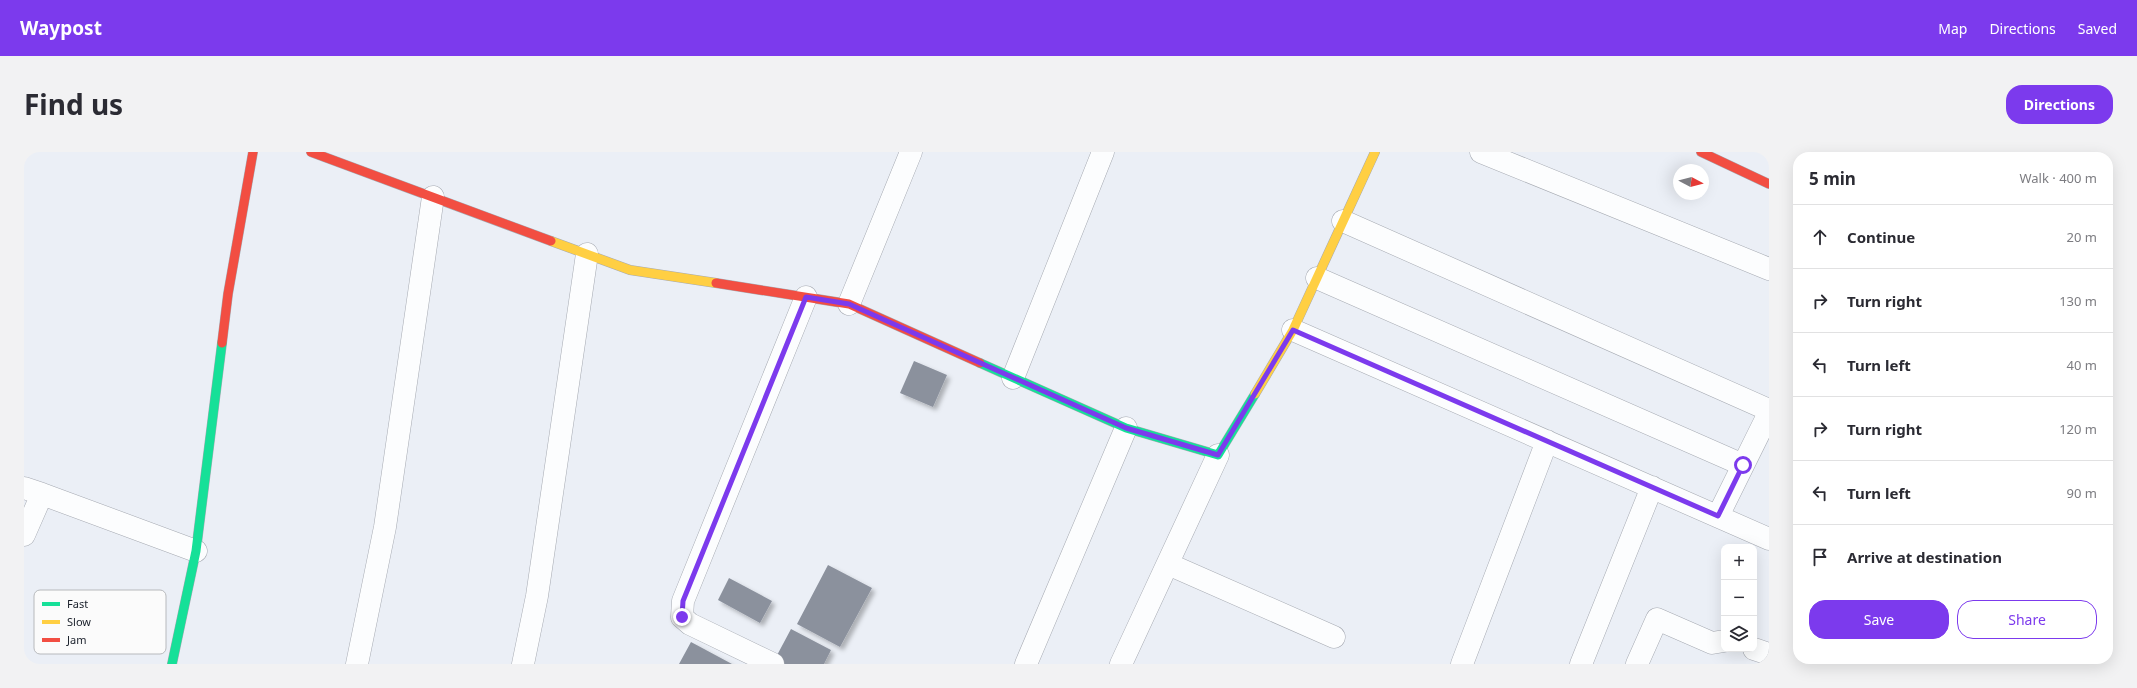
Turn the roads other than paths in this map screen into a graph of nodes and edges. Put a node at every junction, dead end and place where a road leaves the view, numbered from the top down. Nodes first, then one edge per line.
1 (253, 152) edge
2 (311, 152) edge
3 (1103, 152) edge
4 (1374, 152) edge
5 (1481, 152) edge
6 (1701, 152) edge
7 (908, 153) edge
8 (1769, 184) edge
9 (433, 197) junction
10 (1343, 221) junction
11 (587, 254) junction
12 (1769, 269) edge
13 (1317, 278) junction
14 (806, 297) junction
15 (849, 304) junction
16 (1293, 330) junction
17 (1013, 378) junction
18 (1769, 410) edge
19 (1769, 413) edge
20 (1126, 428) junction
21 (1547, 441) junction
22 (1218, 455) junction
23 (1743, 465) junction
24 (1652, 487) junction
25 (33, 491) edge
26 (1718, 516) junction
27 (24, 535) edge
28 (1769, 540) edge
29 (196, 551) junction
30 (1168, 564) junction
31 (1334, 637) dead end
32 (1721, 642) edge
33 (1757, 650) edge
34 (1769, 654) edge
35 (172, 664) edge
36 (357, 664) edge
37 (523, 664) edge
38 (773, 664) edge
39 (1026, 664) edge
40 (1121, 664) edge
41 (1462, 664) edge
42 (1581, 664) edge
43 (1636, 664) edge

1 - 29 street
2 - 9 street
3 - 17 street
4 - 10 street
5 - 12 street
6 - 8 street
7 - 15 street
9 - 11 street
9 - 36 street
10 - 13 street
10 - 18 street
11 - 14 street
11 - 37 street
13 - 16 street
13 - 23 street
14 - 15 street
14 - 38 street
15 - 17 street
16 - 21 street
16 - 22 street
17 - 20 street
19 - 23 street
20 - 22 street
20 - 39 street
21 - 24 street
21 - 41 street
22 - 30 street
23 - 26 street
24 - 26 street
24 - 42 street
25 - 27 street
25 - 29 street
26 - 28 street
29 - 35 street
30 - 31 street
30 - 40 street
32 - 43 street
33 - 34 street

